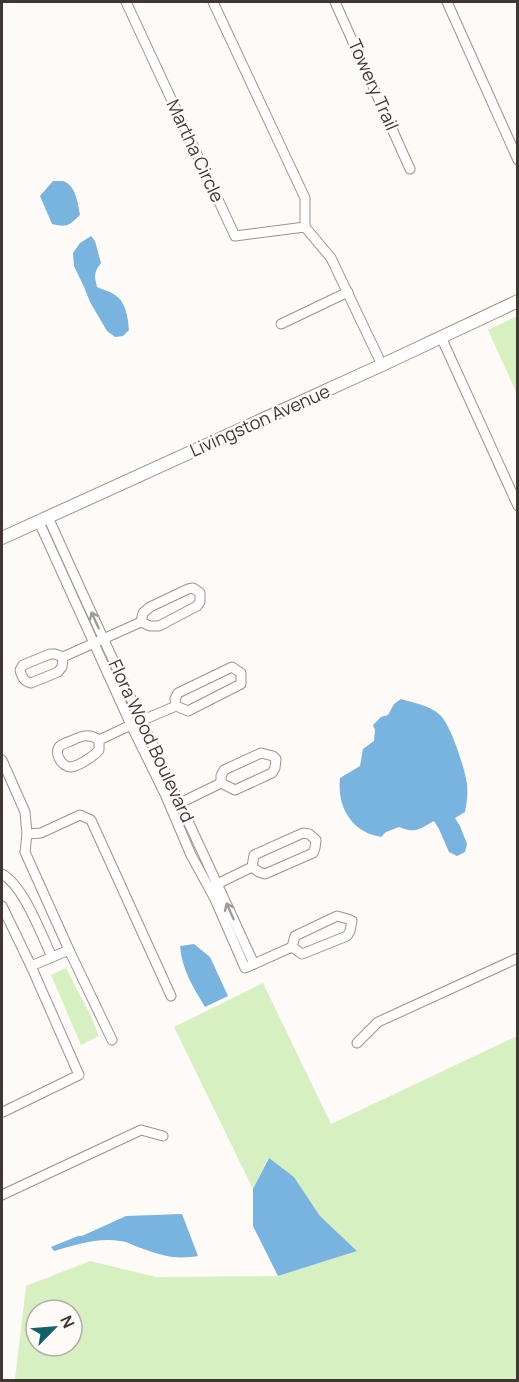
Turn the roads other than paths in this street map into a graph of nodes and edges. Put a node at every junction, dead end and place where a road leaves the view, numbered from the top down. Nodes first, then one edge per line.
1 (126, 2) edge
2 (213, 2) edge
3 (335, 2) edge
4 (447, 2) edge
5 (518, 160) edge
6 (410, 169) dead end
7 (305, 227) junction
8 (348, 292) junction
9 (518, 302) edge
10 (280, 324) dead end
11 (441, 337) junction
12 (382, 365) junction
13 (518, 506) edge
14 (44, 519) junction
15 (2, 538) edge
16 (141, 621) junction
17 (103, 638) junction
18 (93, 643) junction
19 (63, 657) dead end
20 (176, 706) junction
21 (141, 721) junction
22 (131, 724) junction
23 (99, 740) junction
24 (2, 765) edge
25 (221, 783) junction
26 (180, 802) junction
27 (171, 807) junction
28 (27, 834) junction
29 (252, 867) junction
30 (2, 874) edge
31 (213, 886) junction
32 (2, 906) edge
33 (292, 947) junction
34 (69, 950) junction
35 (52, 957) junction
36 (518, 958) edge
37 (31, 966) junction
38 (171, 996) dead end
39 (112, 1040) dead end
40 (357, 1043) dead end
41 (3, 1112) dead end
42 (163, 1136) dead end
43 (2, 1195) edge

1 - 7 street, Martha Circle
2 - 7 street
3 - 6 street, Towery Trail
4 - 5 street
7 - 8 street
8 - 10 street
8 - 12 street
9 - 11 street, Livingston Avenue
11 - 12 street, Livingston Avenue
11 - 13 street
12 - 14 street, Livingston Avenue
14 - 15 street, Livingston Avenue
17 -> 14 street, Flora Wood Boulevard
14 - 18 street, Flora Wood Boulevard
16 - 16 street
16 - 17 street
17 - 18 street
17 - 21 street, Flora Wood Boulevard
18 - 19 street
18 - 22 street, Flora Wood Boulevard
20 - 20 street
20 - 21 street
21 - 22 street
21 - 26 street, Flora Wood Boulevard
22 - 23 street
22 - 27 street, Flora Wood Boulevard
23 - 23 street
24 - 28 street
25 - 25 street
25 - 26 street
26 - 27 street
26 - 31 street, Flora Wood Boulevard
27 - 31 street, Flora Wood Boulevard
28 - 34 street
28 - 38 street
29 - 29 street
29 - 31 street
30 - 35 street
31 - 33 street, Flora Wood Boulevard
32 - 37 street
33 - 33 street
34 - 35 street
34 - 39 street
35 - 37 street
36 - 40 street
37 - 41 street
42 - 43 street

